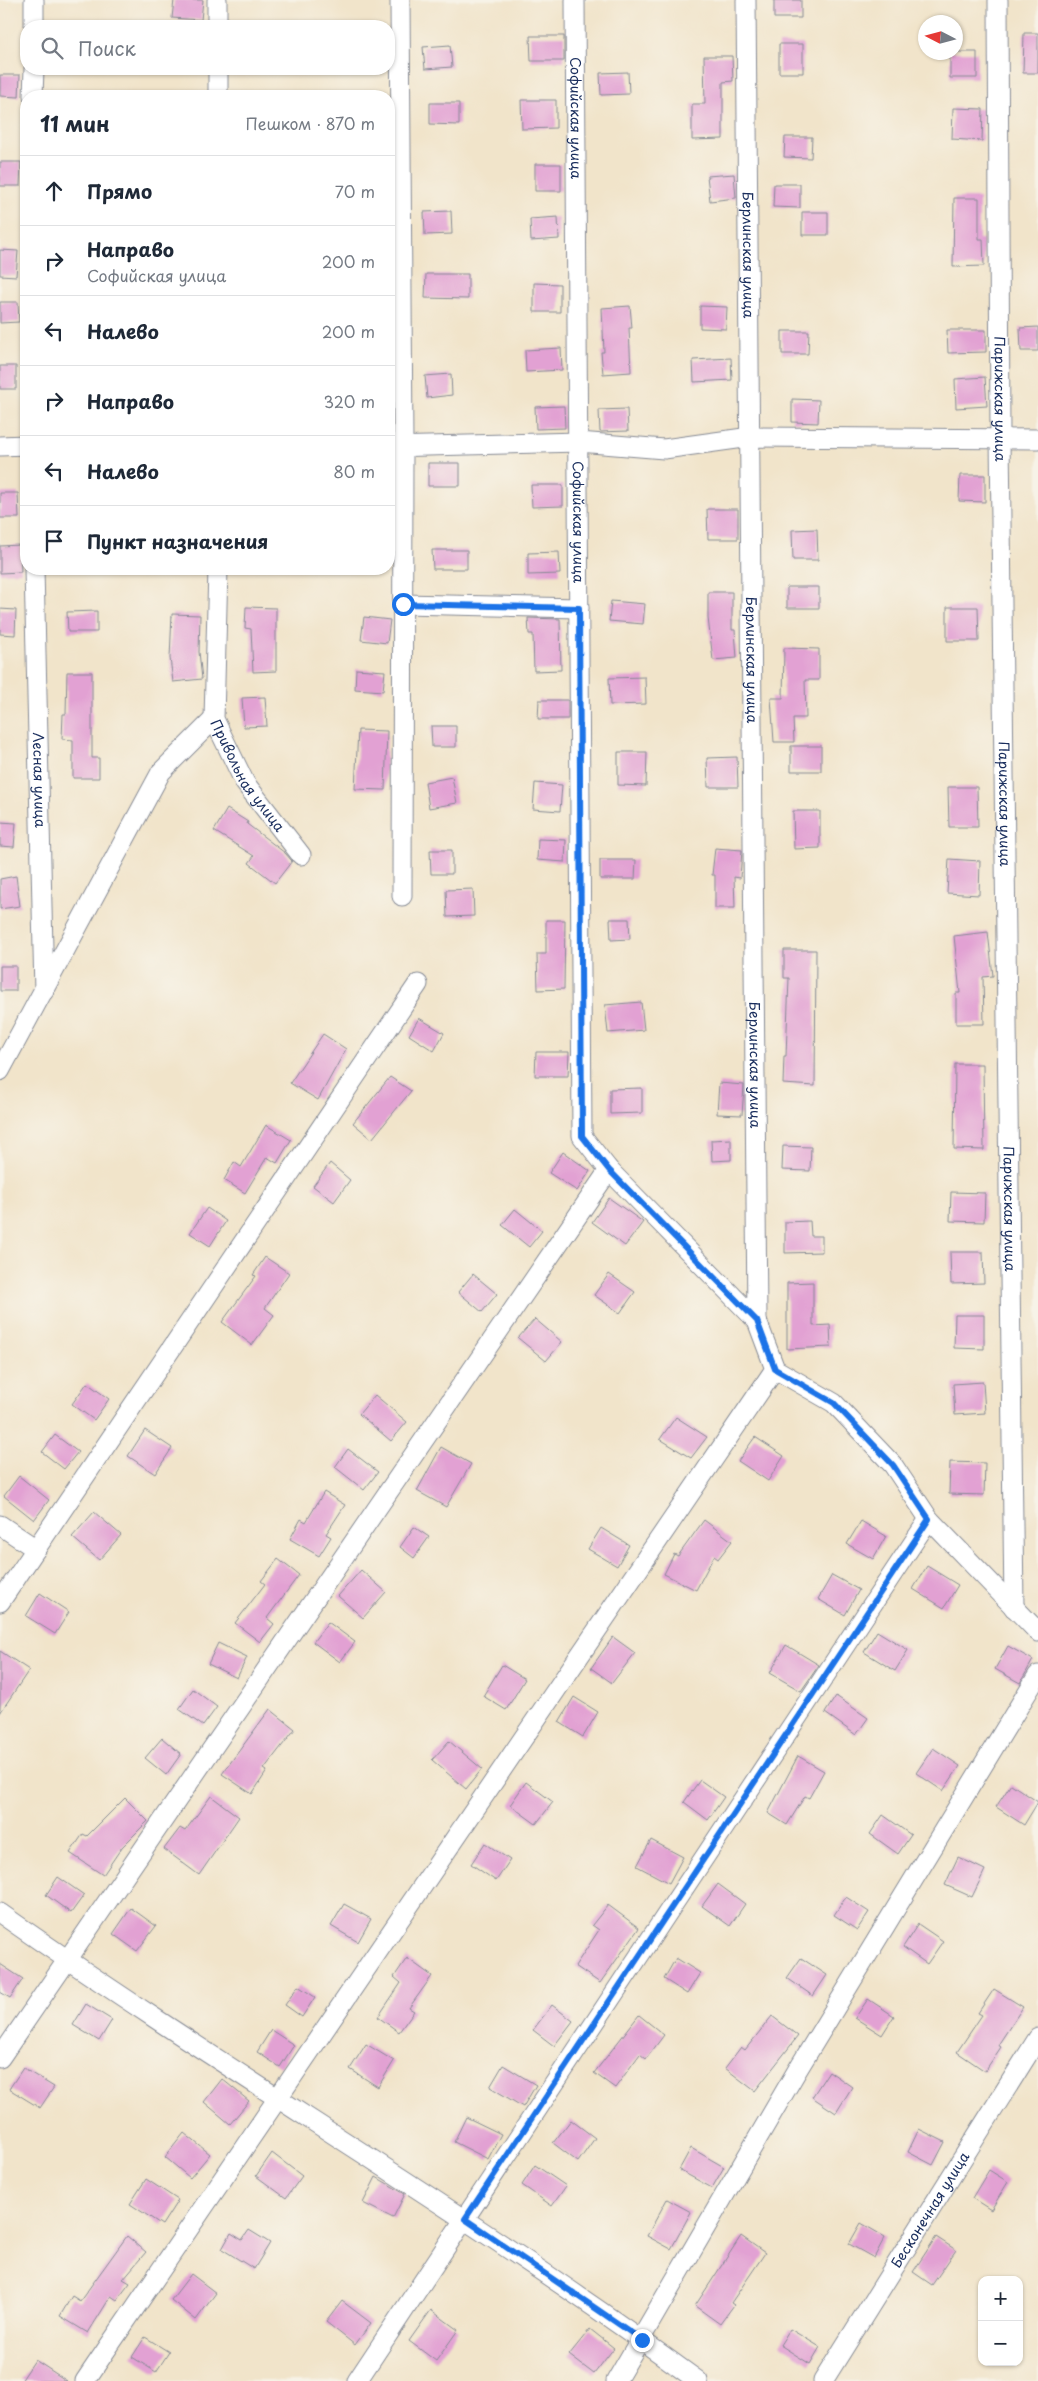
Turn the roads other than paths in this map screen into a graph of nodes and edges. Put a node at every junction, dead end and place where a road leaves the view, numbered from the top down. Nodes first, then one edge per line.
1 (34, 0) edge
2 (217, 0) edge
3 (400, 0) edge
4 (576, 0) edge
5 (746, 0) edge
6 (998, 0) edge
7 (34, 20) edge
8 (218, 20) edge
9 (34, 75) edge
10 (218, 75) edge
11 (34, 90) edge
12 (218, 90) edge
13 (751, 437) junction
14 (1000, 438) junction
15 (1038, 439) edge
16 (579, 442) junction
17 (20, 445) edge
18 (0, 446) edge
19 (396, 447) edge
20 (34, 575) edge
21 (218, 575) edge
22 (403, 604) junction
23 (579, 608) junction
24 (214, 719) junction
25 (301, 855) dead end
26 (402, 896) dead end
27 (418, 984) dead end
28 (44, 991) junction
29 (0, 1071) edge
30 (609, 1170) junction
31 (757, 1321) junction
32 (775, 1369) junction
33 (929, 1519) junction
34 (0, 1525) edge
35 (36, 1549) junction
36 (0, 1602) edge
37 (1014, 1608) junction
38 (1038, 1632) edge
39 (1038, 1675) edge
40 (0, 1913) edge
41 (66, 1959) junction
42 (1038, 2038) edge
43 (0, 2058) edge
44 (277, 2098) junction
45 (465, 2219) junction
46 (642, 2340) junction
47 (85, 2381) edge
48 (357, 2381) edge
49 (616, 2381) edge
50 (698, 2381) edge
51 (823, 2381) edge

1 - 7 street
2 - 8 street
3 - 19 street
4 - 16 street, Софийская улица
5 - 13 street, Берлинская улица
6 - 14 street, Парижская улица
9 - 11 street
10 - 12 street
13 - 14 street
13 - 16 street
13 - 31 street, Берлинская улица
14 - 15 street
14 - 37 street, Парижская улица
16 - 19 street
16 - 23 street, Софийская улица
17 - 18 street
19 - 22 street
20 - 28 street, Лесная улица
21 - 24 street, Привольная улица
22 - 23 street
22 - 26 street
23 - 30 street, Софийская улица
24 - 25 street, Привольная улица
24 - 28 street
27 - 35 street
28 - 29 street
30 - 31 street
30 - 41 street
31 - 32 street
32 - 33 street
32 - 44 street
33 - 37 street
33 - 45 street
34 - 35 street
35 - 36 street
37 - 38 street
39 - 46 street
40 - 41 street
41 - 43 street
41 - 44 street
42 - 51 street, Бесконечная улица
44 - 45 street
44 - 47 street
45 - 46 street
45 - 48 street
46 - 49 street
46 - 50 street

